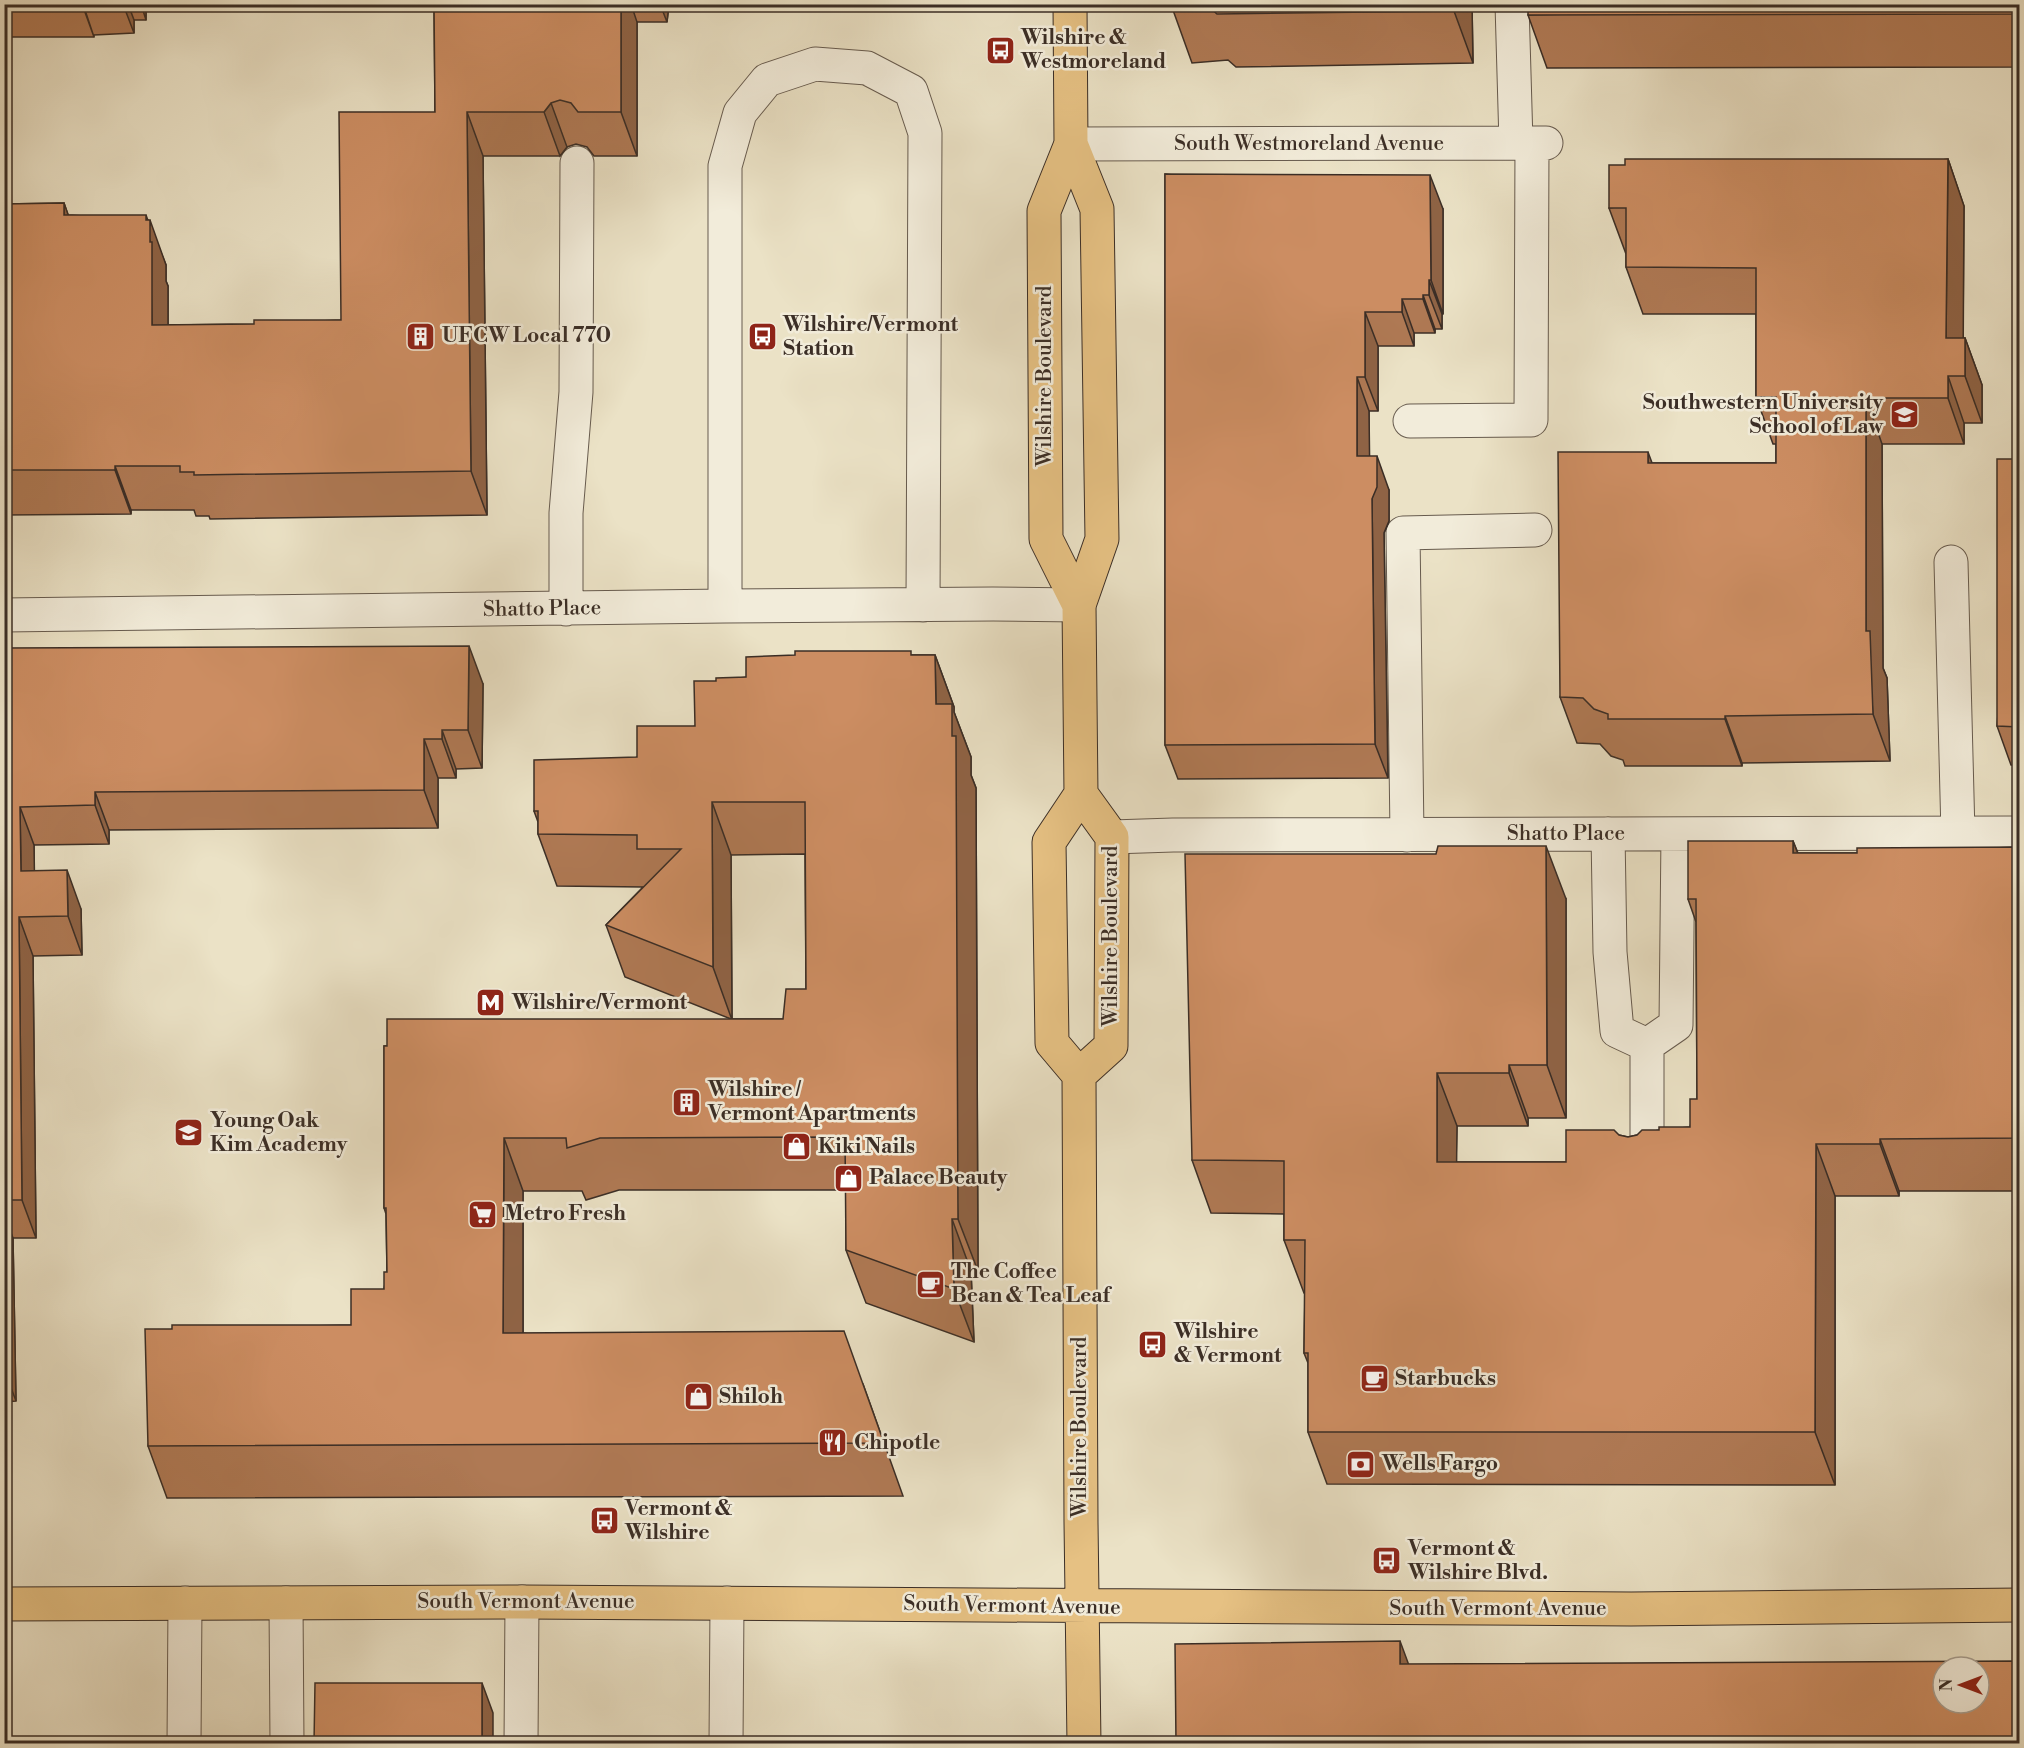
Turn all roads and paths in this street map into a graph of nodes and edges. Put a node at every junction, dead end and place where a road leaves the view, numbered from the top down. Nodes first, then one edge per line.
1 (1070, 4) edge
2 (1512, 4) edge
3 (1531, 143) junction
4 (1071, 144) junction
5 (577, 163) dead end
6 (1410, 421) dead end
7 (1535, 530) dead end
8 (1952, 562) dead end
9 (923, 605) junction
10 (1079, 605) junction
11 (725, 606) junction
12 (566, 609) junction
13 (4, 615) edge
14 (1081, 794) junction
15 (2019, 833) edge
16 (1608, 834) junction
17 (1678, 834) junction
18 (1958, 834) junction
19 (1407, 835) junction
20 (1112, 837) junction
21 (1647, 1045) junction
22 (1079, 1075) junction
23 (1647, 1171) edge
24 (522, 1602) junction
25 (185, 1603) junction
26 (727, 1603) junction
27 (4, 1604) edge
28 (286, 1604) junction
29 (2019, 1605) edge
30 (1082, 1607) junction
31 (184, 1743) edge
32 (287, 1743) edge
33 (521, 1743) edge
34 (726, 1743) edge
35 (1084, 1743) edge

1 - 4 main road, Wilshire Boulevard
2 - 3 street
3 - 4 street, South Westmoreland Avenue
3 - 6 street
4 - 10 main road, Wilshire Boulevard
4 - 10 main road, Wilshire Boulevard
5 - 12 street
7 - 19 street
8 - 18 street
9 - 10 street, Shatto Place
9 - 11 street, Shatto Place
9 - 11 street
10 - 14 main road, Wilshire Boulevard
11 - 12 street, Shatto Place
12 - 13 street, Shatto Place
14 - 20 main road, Wilshire Boulevard
14 - 22 main road
15 - 18 street, Shatto Place
16 - 17 street, Shatto Place
16 - 19 street, Shatto Place
16 - 21 street
17 - 18 street, Shatto Place
17 - 21 street
19 - 20 street, Shatto Place
20 - 22 main road, Wilshire Boulevard
21 - 23 street
22 - 30 main road, Wilshire Boulevard
24 - 26 main road, South Vermont Avenue
24 - 28 main road, South Vermont Avenue
24 - 33 street
25 - 27 main road, South Vermont Avenue
25 - 28 main road, South Vermont Avenue
25 - 31 street
26 - 30 main road, South Vermont Avenue
26 - 34 street
28 - 32 street
29 - 30 main road, South Vermont Avenue
30 - 35 main road, Wilshire Boulevard

